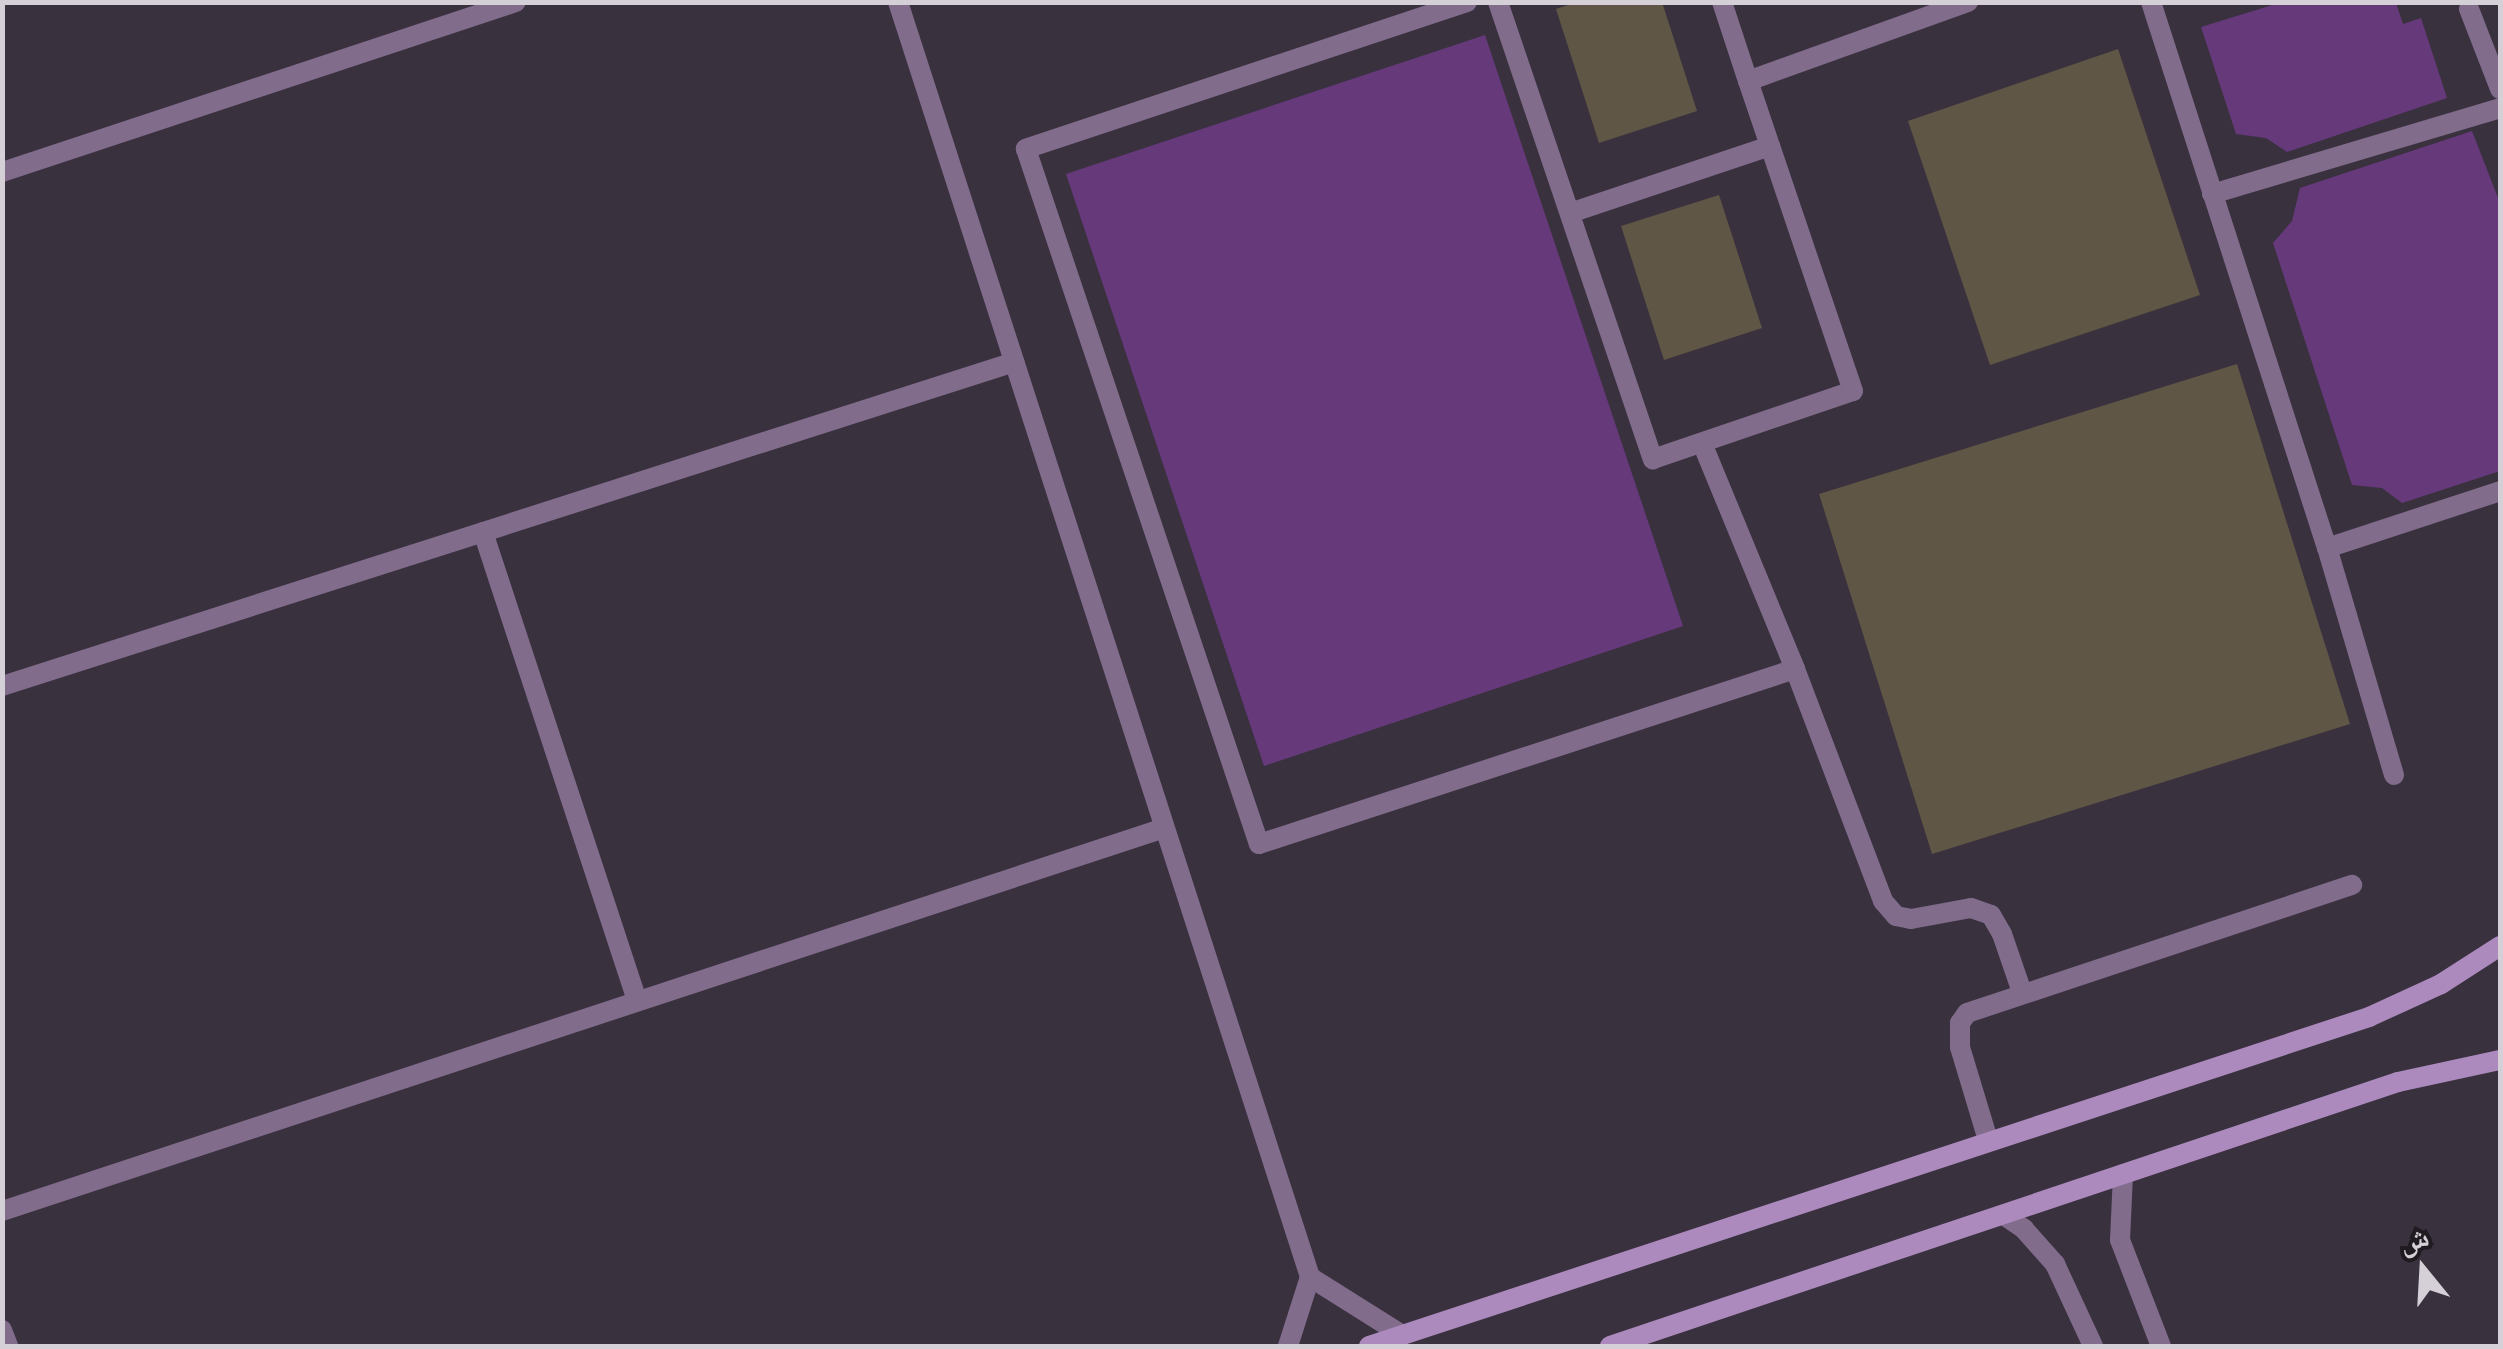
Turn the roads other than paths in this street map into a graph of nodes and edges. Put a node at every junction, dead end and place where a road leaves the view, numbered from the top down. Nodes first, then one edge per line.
1 (516, 2) edge
2 (898, 2) edge
3 (1468, 2) edge
4 (1498, 2) edge
5 (1722, 2) edge
6 (1968, 2) edge
7 (2151, 2) edge
8 (2469, 9) dead end
9 (1748, 81) junction
10 (2500, 89) edge
11 (2500, 108) edge
12 (1770, 146) junction
13 (2, 172) edge
14 (2212, 194) junction
15 (1570, 213) junction
16 (1014, 362) junction
17 (1702, 443) junction
18 (2500, 490) edge
19 (483, 532) junction
20 (2327, 548) junction
21 (1795, 670) junction
22 (2, 686) edge
23 (2394, 774) dead end
24 (1164, 828) junction
25 (2352, 885) dead end
26 (2500, 946) edge
27 (2022, 992) junction
28 (637, 1000) junction
29 (2500, 1060) edge
30 (1988, 1140) junction
31 (2123, 1174) junction
32 (2, 1211) edge
33 (2004, 1216) junction
34 (1310, 1277) junction
35 (2, 1330) edge
36 (1402, 1335) junction
37 (8, 1346) edge
38 (1288, 1346) edge
39 (1369, 1346) edge
40 (1610, 1346) edge
41 (2093, 1346) edge
42 (2160, 1346) edge

1 - 13 street
2 - 16 street
3 - 21 street
4 - 15 street
5 - 9 street
6 - 9 street
7 - 14 street
8 - 10 street
9 - 12 street
11 - 14 street
12 - 15 street
12 - 17 street
14 - 20 street
15 - 17 street
16 - 19 street
16 - 24 street
17 - 21 street
18 - 20 street
19 - 22 street
19 - 28 street
20 - 23 street
21 - 27 street
24 - 28 street
24 - 34 street
25 - 27 street
26 - 30 main road
27 - 30 street
28 - 32 street
29 - 31 main road
30 - 36 main road
31 - 33 main road
31 - 42 street
33 - 40 main road
33 - 41 street
34 - 36 street
34 - 38 street
35 - 37 street
36 - 39 main road

